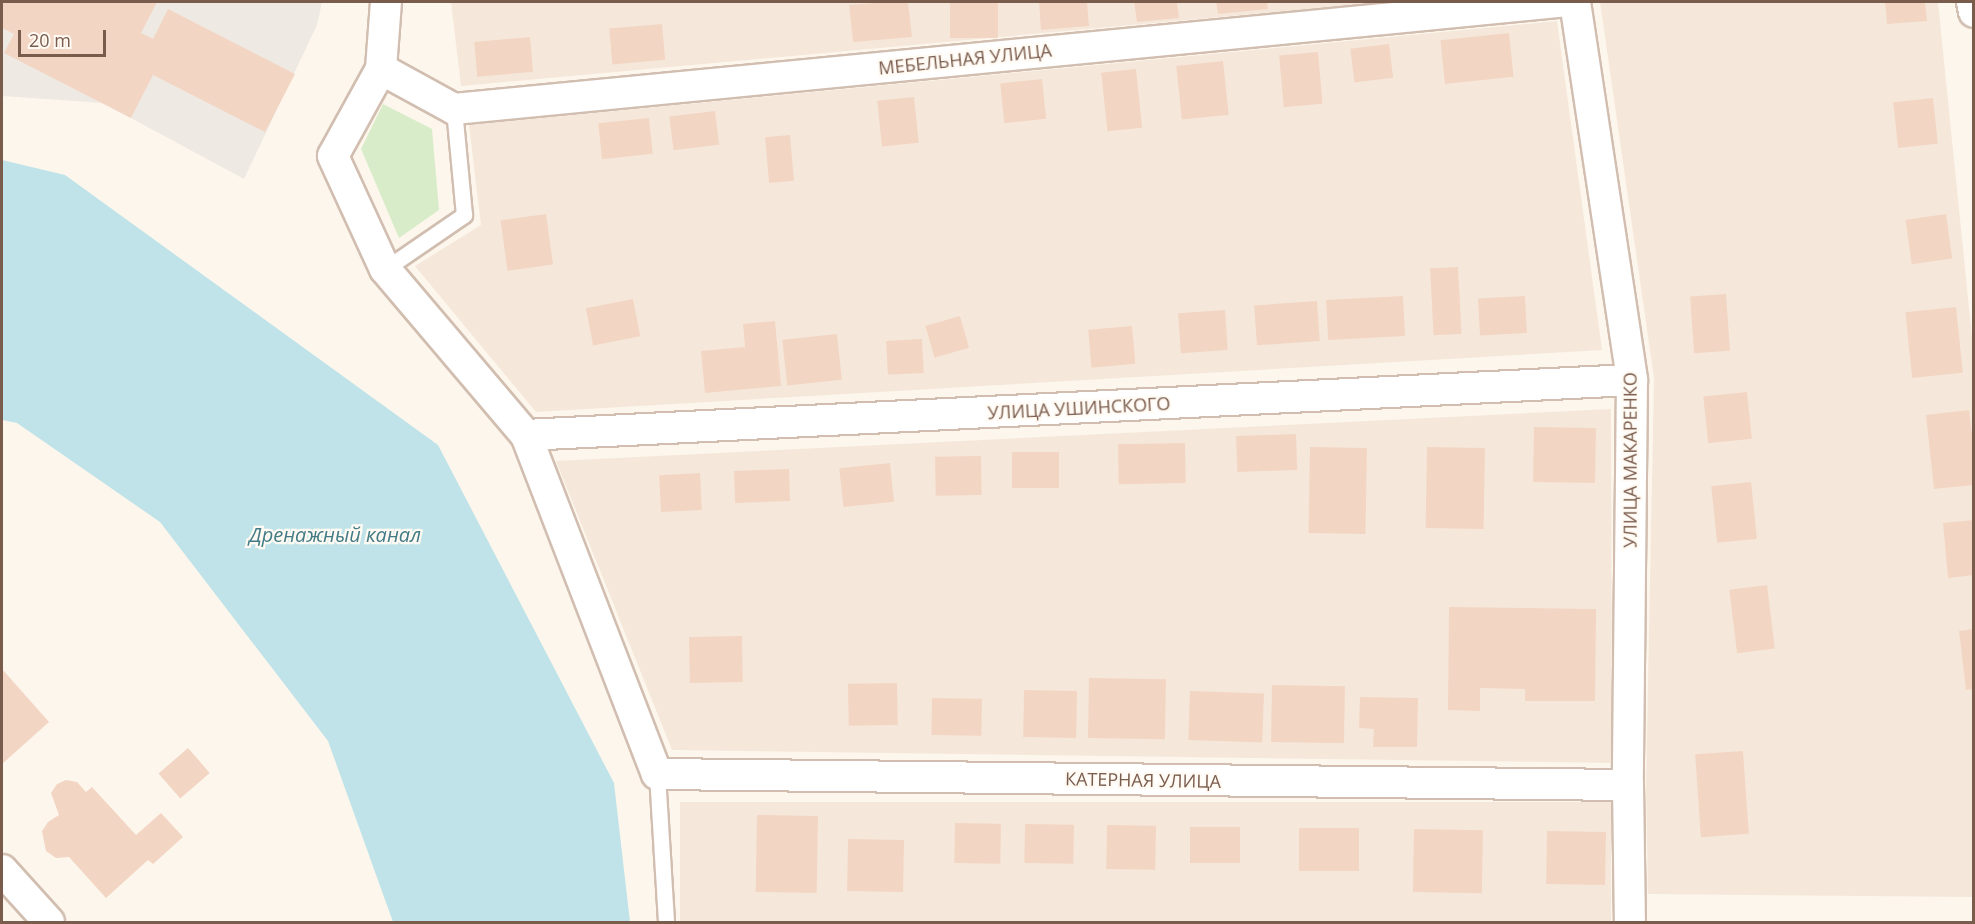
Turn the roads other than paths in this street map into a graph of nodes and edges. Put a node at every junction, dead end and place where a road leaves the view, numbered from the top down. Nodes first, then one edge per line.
1 (386, 2) edge
2 (1560, 2) edge
3 (1575, 2) edge
4 (1972, 2) edge
5 (1974, 12) edge
6 (381, 69) junction
7 (454, 109) junction
8 (385, 269) junction
9 (1632, 380) junction
10 (526, 435) junction
11 (657, 774) junction
12 (1628, 785) junction
13 (2, 870) edge
14 (49, 922) edge
15 (666, 922) edge
16 (1630, 922) edge

1 - 6 street
2 - 7 street, МЕБЕЛЬНАЯ УЛИЦА
3 - 9 street, УЛИЦА МАКАРЕНКО
4 - 5 street
6 - 7 street
6 - 8 street
7 - 8 lane
8 - 10 street
9 - 10 street, УЛИЦА УШИНСКОГО
9 - 12 street, УЛИЦА МАКАРЕНКО
10 - 11 street
11 - 12 street, КАТЕРНАЯ УЛИЦА
11 - 15 lane
12 - 16 street, УЛИЦА МАКАРЕНКО
13 - 14 street

